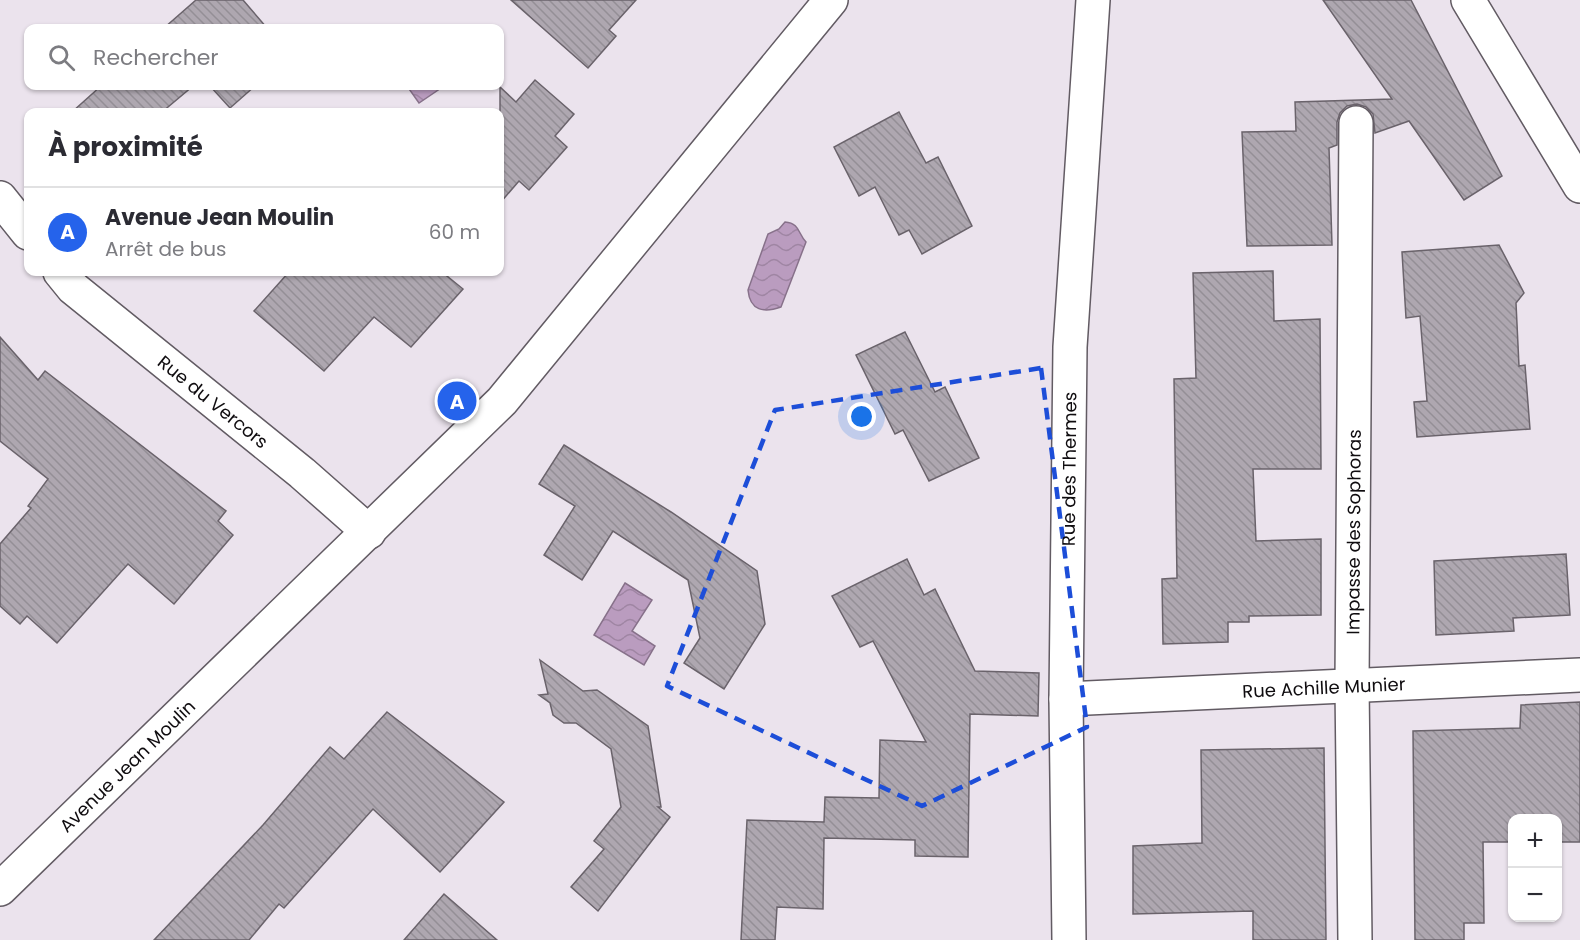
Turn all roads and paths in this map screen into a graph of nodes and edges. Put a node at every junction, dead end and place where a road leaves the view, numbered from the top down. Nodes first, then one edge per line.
1 (831, 0) edge
2 (1093, 0) edge
3 (1468, 0) edge
4 (1356, 123) dead end
5 (1580, 186) edge
6 (0, 198) edge
7 (24, 228) edge
8 (63, 276) edge
9 (369, 532) junction
10 (1580, 675) edge
11 (1352, 685) junction
12 (1066, 699) junction
13 (0, 889) edge
14 (1069, 940) edge
15 (1355, 940) edge

1 - 9 street, Avenue Jean Moulin
2 - 12 street, Rue des Thermes
3 - 5 street
4 - 11 street, Impasse des Sophoras
6 - 7 street
8 - 9 street, Rue du Vercors
9 - 13 street, Avenue Jean Moulin
10 - 11 street, Rue Achille Munier
11 - 12 street, Rue Achille Munier
11 - 15 street, Impasse des Sophoras
12 - 14 street, Rue des Thermes

